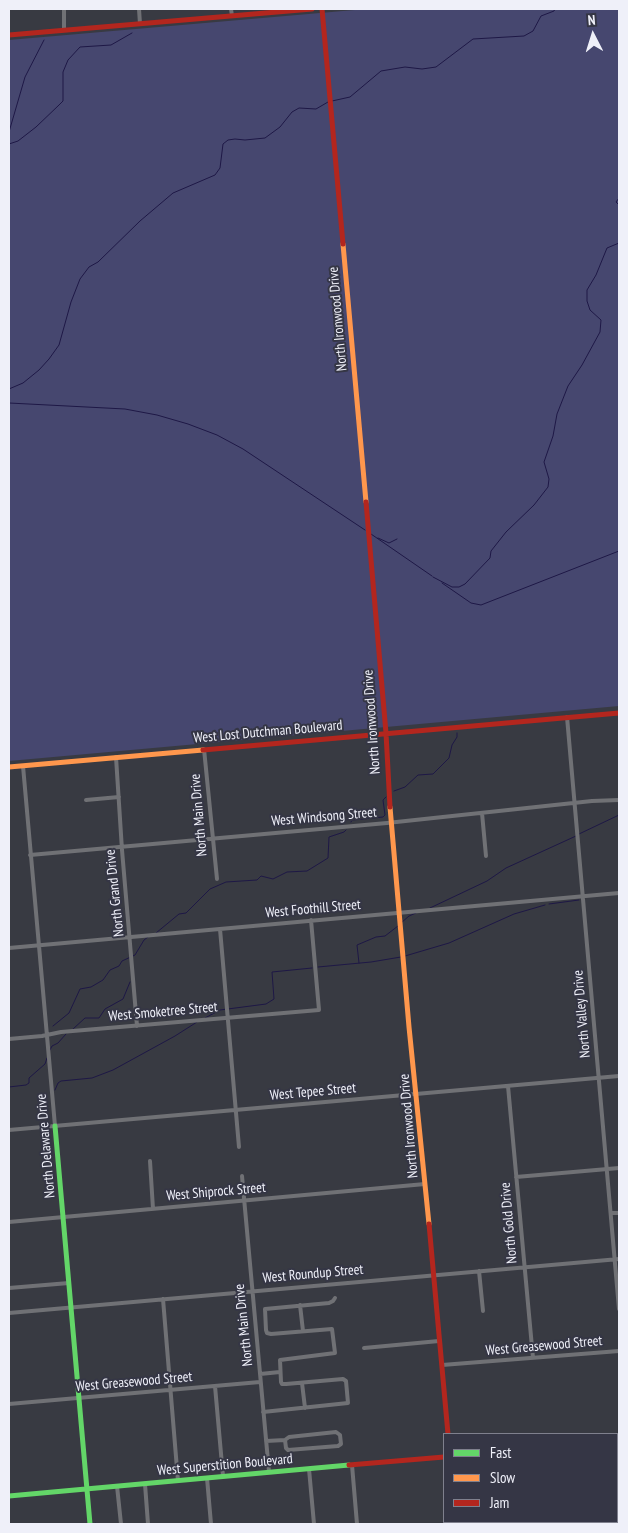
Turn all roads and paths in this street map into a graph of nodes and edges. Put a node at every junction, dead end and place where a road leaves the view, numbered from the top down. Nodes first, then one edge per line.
1 (64, 9) edge
2 (139, 9) edge
3 (231, 9) edge
4 (312, 9) edge
5 (322, 9) edge
6 (232, 16) junction
7 (140, 24) junction
8 (64, 30) junction
9 (9, 35) edge
10 (619, 713) edge
11 (567, 717) junction
12 (386, 733) junction
13 (204, 749) junction
14 (116, 757) junction
15 (22, 766) junction
16 (9, 767) edge
17 (119, 798) junction
18 (86, 800) dead end
19 (619, 800) edge
20 (575, 804) junction
21 (482, 813) junction
22 (391, 822) junction
23 (212, 839) junction
24 (122, 846) junction
25 (30, 855) junction
26 (486, 856) dead end
27 (216, 879) dead end
28 (619, 893) edge
29 (583, 896) junction
30 (399, 913) junction
31 (311, 920) junction
32 (220, 929) junction
33 (131, 937) junction
34 (39, 945) junction
35 (9, 948) edge
36 (228, 1018) junction
37 (137, 1026) junction
38 (47, 1035) junction
39 (9, 1039) edge
40 (619, 1076) edge
41 (599, 1078) junction
42 (508, 1086) junction
43 (418, 1094) junction
44 (235, 1110) junction
45 (55, 1126) junction
46 (9, 1130) edge
47 (239, 1148) dead end
48 (150, 1161) dead end
49 (619, 1168) edge
50 (607, 1169) junction
51 (242, 1176) dead end
52 (516, 1177) junction
53 (425, 1184) junction
54 (244, 1201) junction
55 (153, 1209) junction
56 (611, 1213) junction
57 (619, 1213) edge
58 (63, 1217) junction
59 (9, 1222) edge
60 (617, 1259) edge
61 (524, 1267) junction
62 (479, 1271) junction
63 (434, 1275) junction
64 (69, 1283) junction
65 (9, 1288) edge
66 (252, 1291) junction
67 (336, 1298) dead end
68 (164, 1299) junction
69 (300, 1305) junction
70 (71, 1307) junction
71 (619, 1309) edge
72 (483, 1311) dead end
73 (9, 1313) edge
74 (303, 1331) junction
75 (440, 1341) junction
76 (364, 1348) dead end
77 (619, 1351) edge
78 (533, 1358) junction
79 (442, 1366) junction
80 (280, 1372) junction
81 (260, 1374) junction
82 (260, 1382) junction
83 (302, 1383) junction
84 (215, 1386) junction
85 (170, 1389) junction
86 (79, 1398) junction
87 (9, 1404) edge
88 (304, 1408) junction
89 (263, 1412) junction
90 (448, 1433) edge
91 (285, 1440) junction
92 (266, 1441) junction
93 (443, 1457) edge
94 (352, 1465) junction
95 (309, 1469) junction
96 (268, 1472) junction
97 (223, 1476) junction
98 (207, 1478) junction
99 (178, 1481) junction
100 (145, 1484) junction
101 (117, 1486) junction
102 (87, 1489) junction
103 (9, 1496) edge
104 (90, 1524) edge
105 (121, 1524) edge
106 (148, 1524) edge
107 (211, 1524) edge
108 (314, 1524) edge
109 (357, 1524) edge

1 - 8 street
2 - 7 street
3 - 6 street
4 - 6 street
5 - 12 street, North Ironwood Drive
6 - 7 street
7 - 8 street
8 - 9 street
10 - 11 street, West Lost Dutchman Boulevard
11 - 12 street, West Lost Dutchman Boulevard
11 - 20 street, North Valley Drive
12 - 13 street, West Lost Dutchman Boulevard
12 - 22 street, North Ironwood Drive
13 - 14 street, West Lost Dutchman Boulevard
13 - 23 street, North Main Drive
14 - 15 street, West Lost Dutchman Boulevard
14 - 17 street, North Grand Drive
15 - 16 street, West Lost Dutchman Boulevard
15 - 25 street, North Delaware Drive
17 - 18 street
17 - 24 street, North Grand Drive
19 - 20 street, West Windsong Street
20 - 21 street, West Windsong Street
20 - 29 street, North Valley Drive
21 - 22 street, West Windsong Street
21 - 26 street
22 - 23 street, West Windsong Street
22 - 30 street, North Ironwood Drive
23 - 24 street, West Windsong Street
23 - 27 street, North Main Drive
24 - 25 street, West Windsong Street
24 - 33 street, North Grand Drive
25 - 34 street, North Delaware Drive
28 - 29 street, West Foothill Street
29 - 30 street, West Foothill Street
29 - 41 street, North Valley Drive
30 - 31 street, West Foothill Street
30 - 43 street, North Ironwood Drive
31 - 32 street, West Foothill Street
31 - 36 street, West Smoketree Street
32 - 33 street, West Foothill Street
32 - 36 street
33 - 34 street, West Foothill Street
33 - 37 street, North Grand Drive
34 - 35 street, West Foothill Street
34 - 38 street, North Delaware Drive
36 - 37 street, West Smoketree Street
36 - 44 street
37 - 38 street, West Smoketree Street
38 - 39 street, West Smoketree Street
38 - 45 street, North Delaware Drive
40 - 41 street, West Tepee Street
41 - 42 street, West Tepee Street
41 - 50 street, North Valley Drive
42 - 43 street, West Tepee Street
42 - 52 street, North Gold Drive
43 - 44 street, West Tepee Street
43 - 53 street, North Ironwood Drive
44 - 45 street, West Tepee Street
44 - 47 street
45 - 46 street, West Tepee Street
45 - 58 street, North Delaware Drive
48 - 55 street
49 - 50 street
50 - 52 street
50 - 56 street, North Valley Drive
51 - 54 street, North Main Drive
52 - 61 street, North Gold Drive
53 - 54 street, West Shiprock Street
53 - 63 street, North Ironwood Drive
54 - 55 street, West Shiprock Street
54 - 66 street, North Main Drive
55 - 58 street, West Shiprock Street
56 - 57 street
56 - 60 street, North Valley Drive
58 - 59 street, West Shiprock Street
58 - 64 street, North Delaware Drive
60 - 61 street, West Roundup Street
60 - 71 street, North Valley Drive
61 - 62 street, West Roundup Street
61 - 78 street, North Gold Drive
62 - 63 street, West Roundup Street
62 - 72 street
63 - 66 street, West Roundup Street
63 - 75 street, North Ironwood Drive
64 - 65 street
64 - 70 street, North Delaware Drive
66 - 68 street, West Roundup Street
66 - 81 street, North Main Drive
67 - 69 street
68 - 70 street, West Roundup Street
68 - 85 street
69 - 74 street
69 - 74 street
70 - 73 street, West Roundup Street
70 - 86 street, North Delaware Drive
74 - 80 street
75 - 76 street
75 - 79 street, North Ironwood Drive
77 - 78 street, West Greasewood Street
78 - 79 street, West Greasewood Street
79 - 90 street, North Ironwood Drive
80 - 81 street
80 - 83 street
81 - 82 street, North Main Drive
82 - 84 street, West Greasewood Street
82 - 89 street, North Main Drive
83 - 88 street
83 - 88 street
84 - 85 street, West Greasewood Street
84 - 97 street
85 - 86 street, West Greasewood Street
85 - 99 street
86 - 87 street, West Greasewood Street
86 - 102 street, North Delaware Drive
88 - 89 street
89 - 92 street, North Main Drive
91 - 91 street
91 - 92 street
92 - 96 street, North Main Drive
93 - 94 street, West Superstition Boulevard
94 - 95 street, West Superstition Boulevard
94 - 109 street
95 - 96 street, West Superstition Boulevard
95 - 108 street
96 - 97 street, West Superstition Boulevard
97 - 98 street, West Superstition Boulevard
98 - 99 street, West Superstition Boulevard
98 - 107 street
99 - 100 street, West Superstition Boulevard
100 - 101 street, West Superstition Boulevard
100 - 106 street
101 - 102 street, West Superstition Boulevard
101 - 105 street
102 - 103 street, West Superstition Boulevard
102 - 104 street, North Delaware Drive

